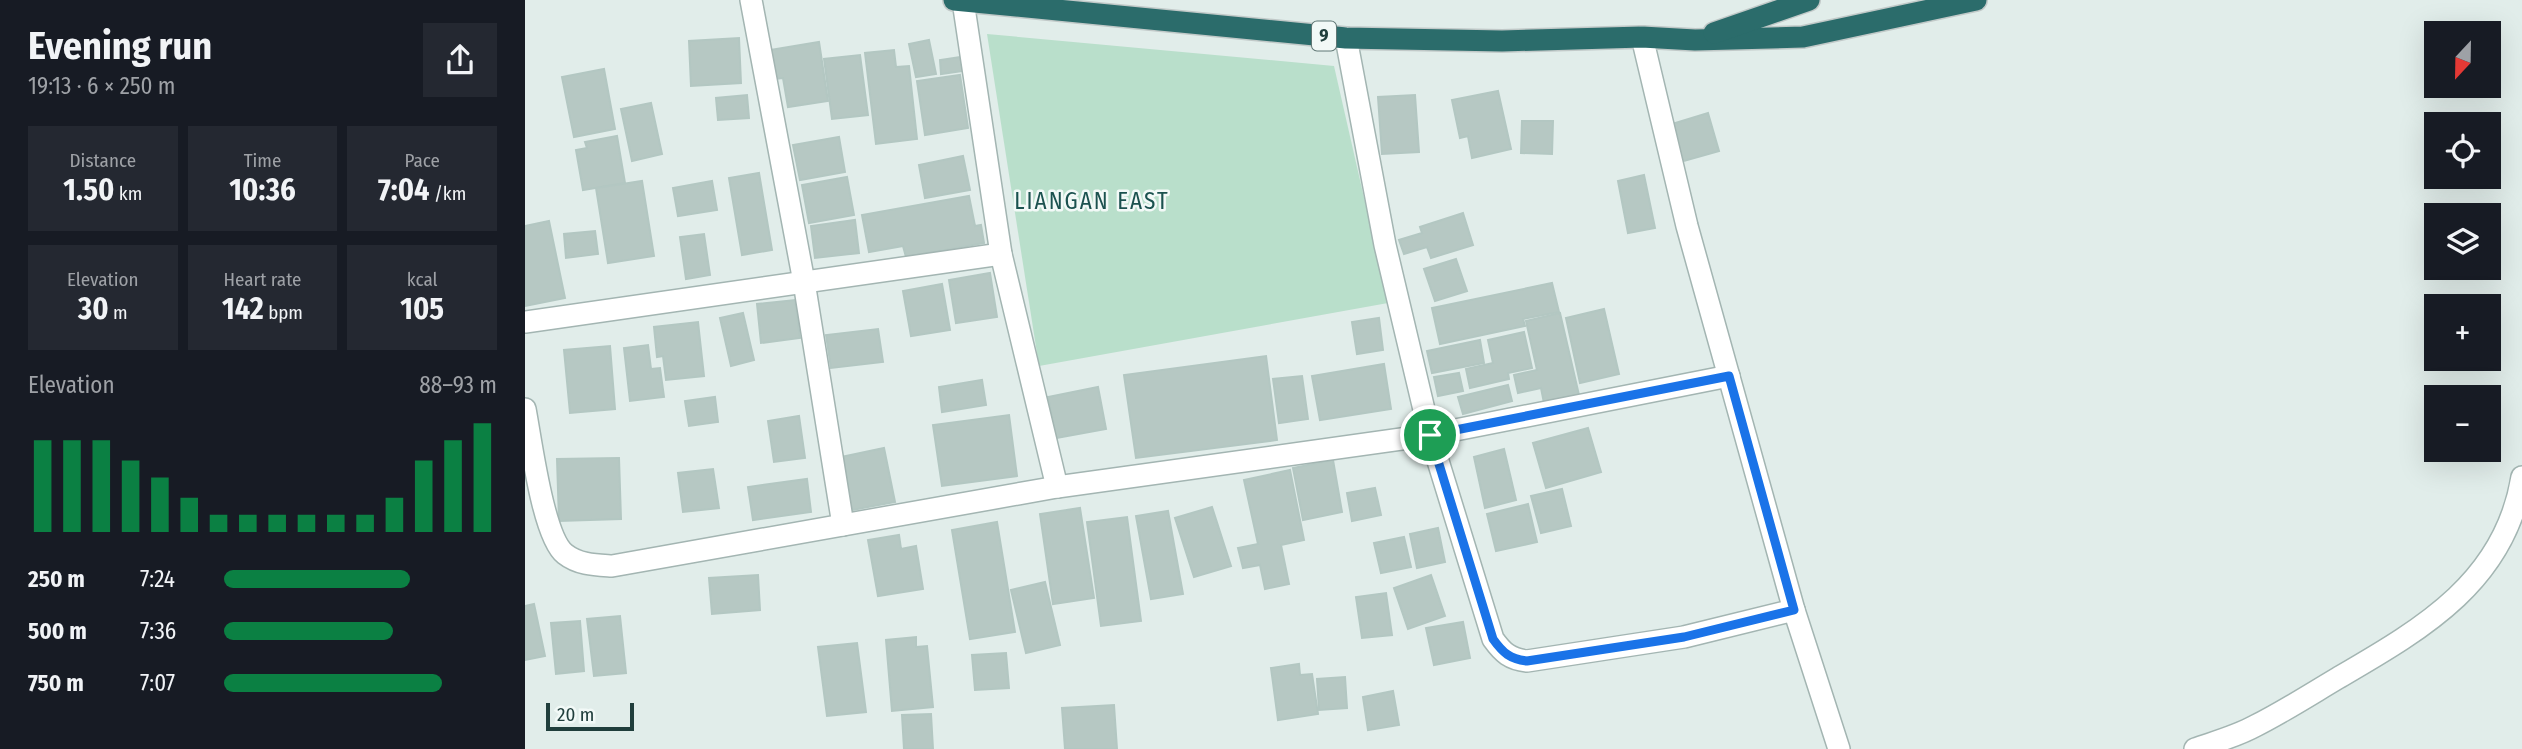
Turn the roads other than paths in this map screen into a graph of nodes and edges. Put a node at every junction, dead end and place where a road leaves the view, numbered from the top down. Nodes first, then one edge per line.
1 (751, 0) edge
2 (959, 0) edge
3 (1809, 0) edge
4 (1976, 0) edge
5 (1641, 37) junction
6 (1346, 38) junction
7 (1695, 40) junction
8 (1001, 254) junction
9 (804, 282) junction
10 (525, 322) edge
11 (1729, 376) junction
12 (525, 409) edge
13 (1430, 435) junction
14 (2522, 477) edge
15 (1057, 487) junction
16 (843, 525) junction
17 (1794, 610) junction
18 (1839, 749) edge
19 (2195, 749) edge

1 - 9 street
2 - 6 highway, 9
2 - 8 street
3 - 7 highway, 9
4 - 7 highway, 9
5 - 6 highway, 9
5 - 7 highway, 9
5 - 11 street
6 - 13 street
8 - 9 street
8 - 15 street
9 - 10 street
9 - 16 street
11 - 13 street
11 - 17 street
12 - 16 street
13 - 15 street
13 - 17 street
14 - 19 street
15 - 16 street
17 - 18 street

